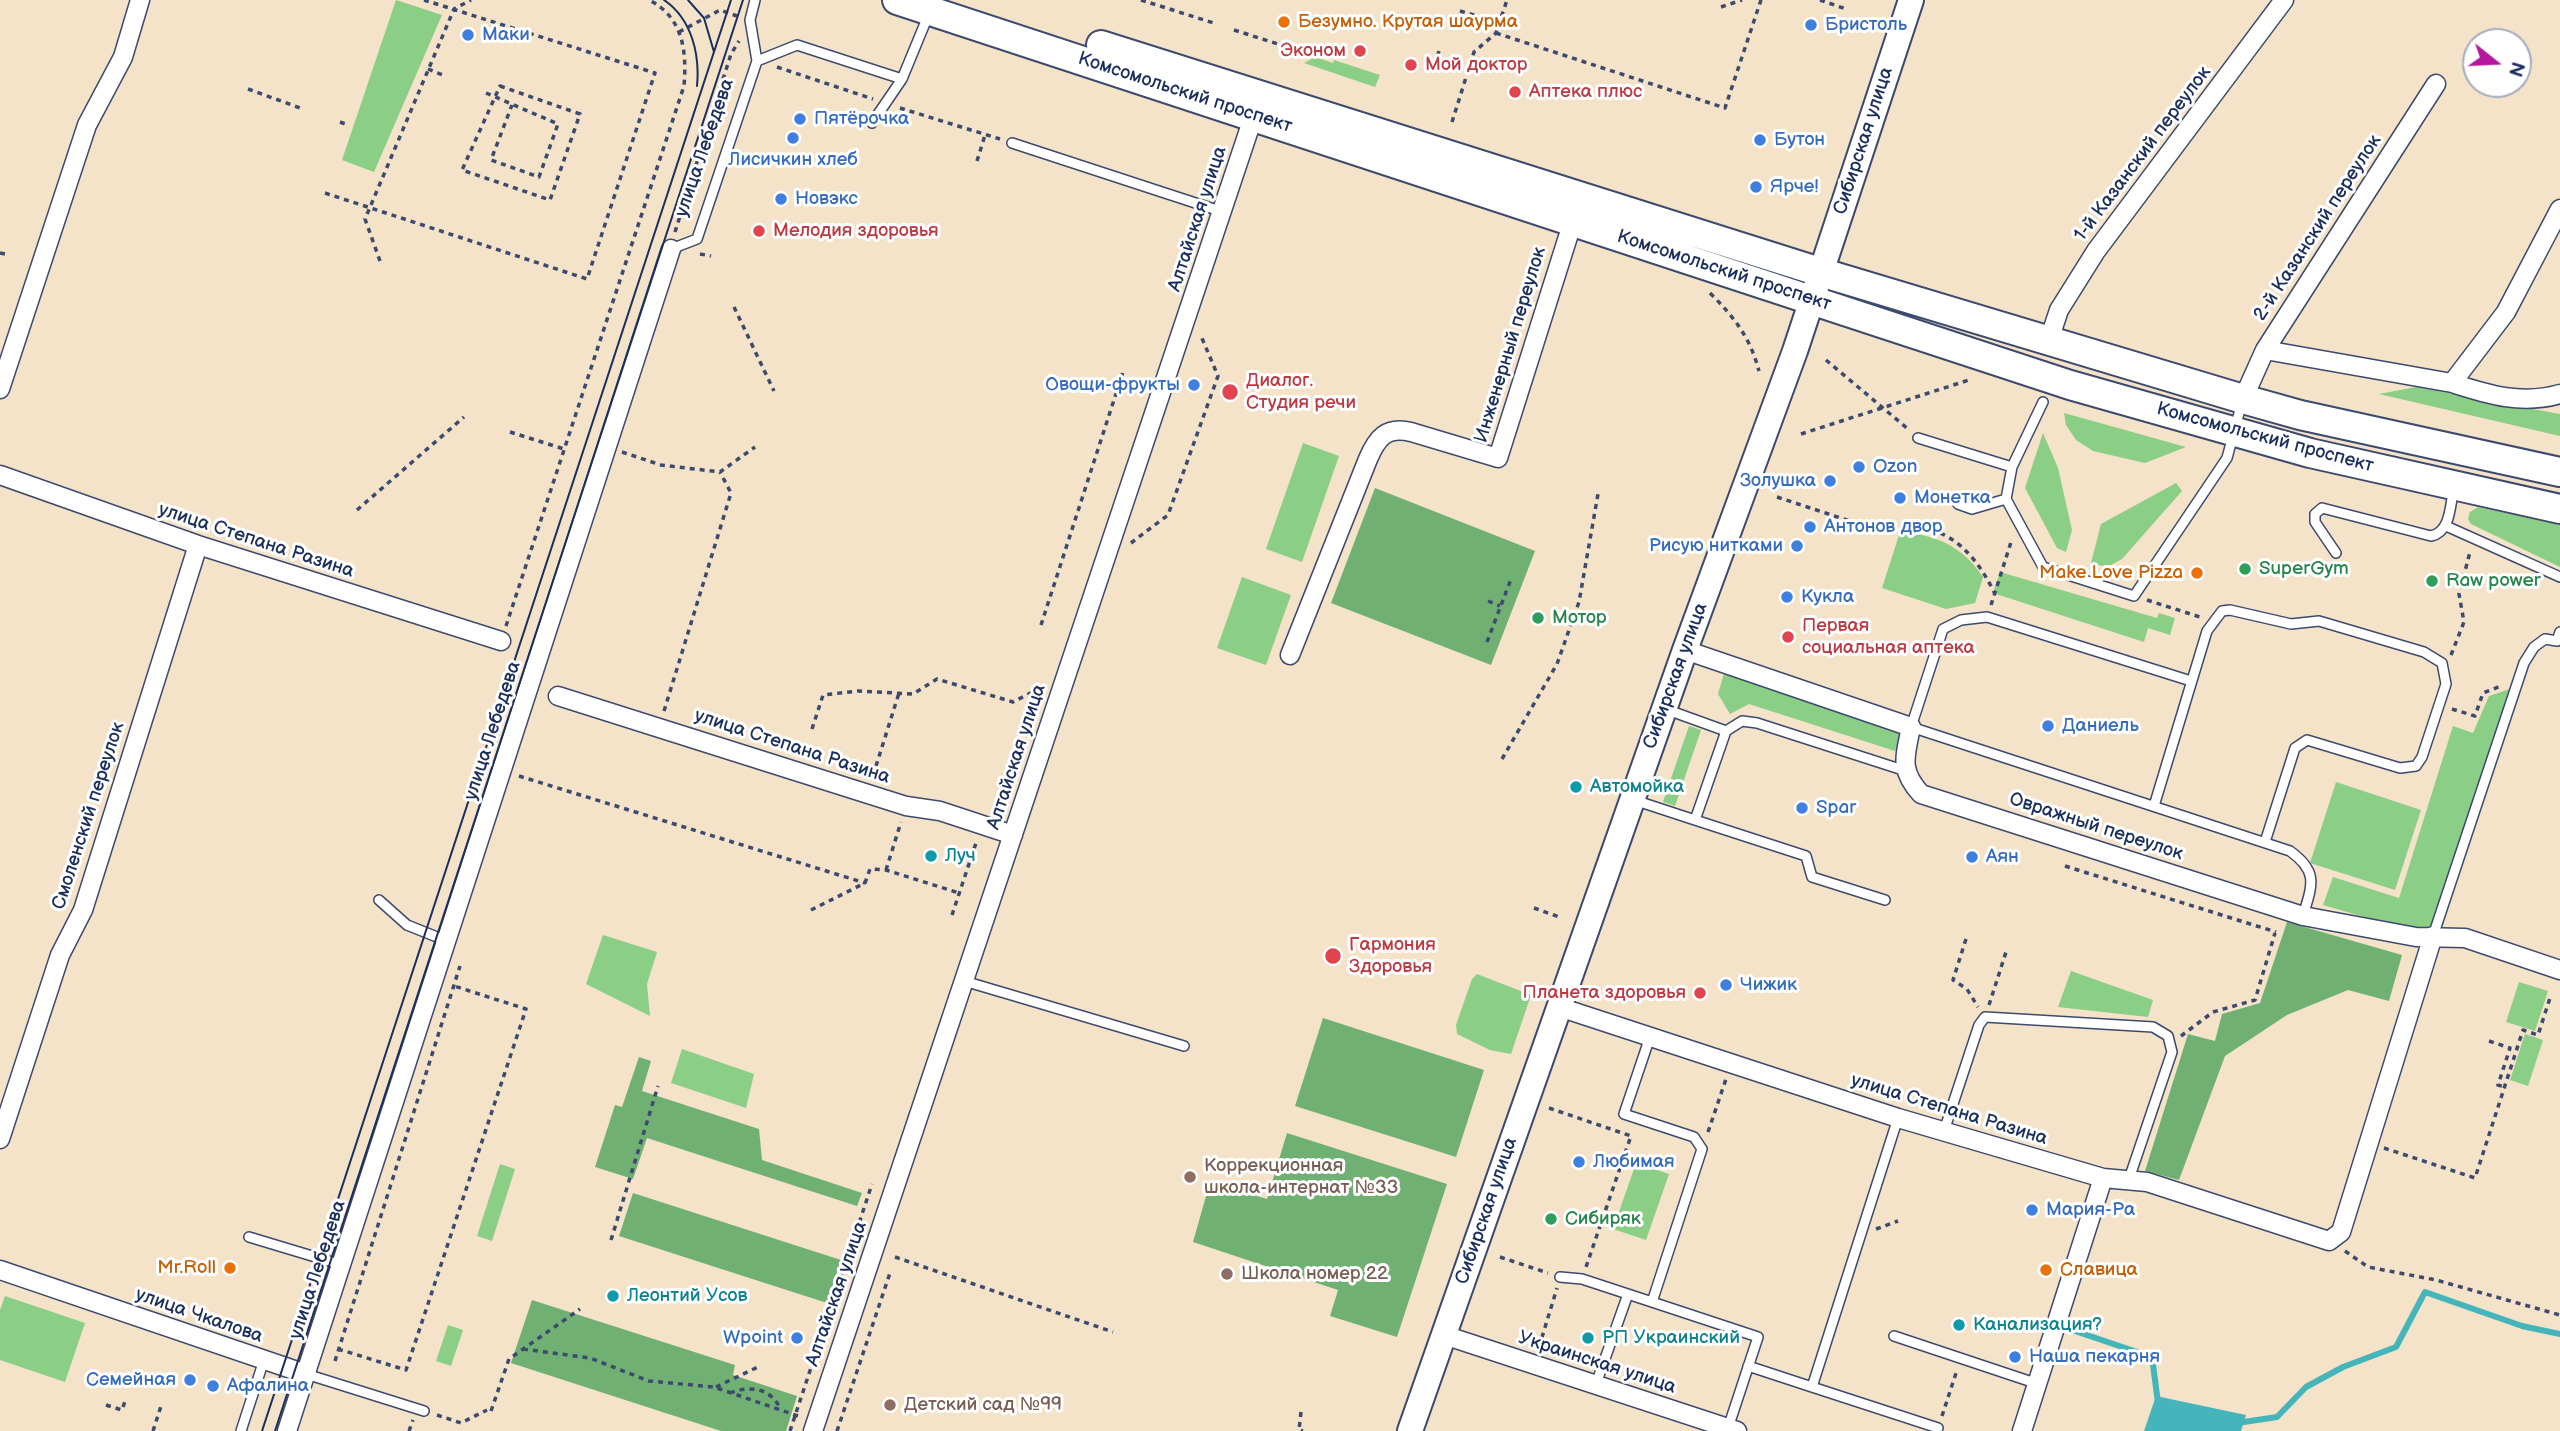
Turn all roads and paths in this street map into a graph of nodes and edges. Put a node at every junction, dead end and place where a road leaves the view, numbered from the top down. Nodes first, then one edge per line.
1 (140, 0) edge
2 (424, 0) edge
3 (471, 0) edge
4 (649, 0) edge
5 (755, 0) edge
6 (897, 0) edge
7 (958, 0) edge
8 (1141, 0) edge
9 (1507, 0) edge
10 (1742, 0) edge
11 (1761, 0) edge
12 (1820, 0) edge
13 (1911, 0) edge
14 (2284, 0) edge
15 (1721, 7) dead end
16 (454, 9) junction
17 (1846, 9) dead end
18 (930, 11) junction
19 (1460, 11) dead end
20 (750, 20) junction
21 (1499, 22) junction
22 (1217, 24) dead end
23 (1234, 30) dead end
24 (679, 32) junction
25 (1496, 33) junction
26 (1297, 50) dead end
27 (1439, 51) dead end
28 (757, 61) junction
29 (1435, 64) dead end
30 (775, 67) dead end
31 (428, 69) junction
32 (445, 76) dead end
33 (902, 79) junction
34 (2436, 84) dead end
35 (248, 89) dead end
36 (486, 93) dead end
37 (495, 97) junction
38 (884, 103) junction
39 (512, 105) junction
40 (1257, 105) junction
41 (303, 109) dead end
42 (340, 122) dead end
43 (1452, 122) dead end
44 (872, 123) dead end
45 (348, 125) dead end
46 (985, 135) junction
47 (1012, 143) joint
48 (977, 160) dead end
49 (325, 193) dead end
50 (369, 207) junction
51 (2560, 209) edge
52 (1223, 212) junction
53 (1573, 221) junction
54 (671, 249) junction
55 (380, 261) dead end
56 (1820, 272) junction
57 (1710, 293) dead end
58 (1811, 300) junction
59 (734, 307) dead end
60 (1199, 332) dead end
61 (2049, 340) junction
62 (2265, 350) junction
63 (1826, 360) dead end
64 (1124, 369) dead end
65 (1759, 371) dead end
66 (1969, 380) dead end
67 (2452, 383) junction
68 (0, 389) edge
69 (775, 391) dead end
70 (2560, 394) edge
71 (2243, 399) junction
72 (2043, 402) dead end
73 (1882, 408) junction
74 (464, 417) dead end
75 (510, 432) dead end
76 (2234, 432) junction
77 (1801, 434) dead end
78 (1918, 438) joint
79 (607, 447) junction
80 (755, 447) dead end
81 (565, 450) junction
82 (2012, 467) junction
83 (720, 471) junction
84 (2560, 472) edge
85 (0, 475) edge
86 (2454, 486) junction
87 (1598, 494) dead end
88 (1777, 497) dead end
89 (2006, 499) junction
90 (1958, 504) dead end
91 (2560, 509) edge
92 (357, 510) dead end
93 (2446, 526) junction
94 (2473, 539) junction
95 (1129, 544) dead end
96 (198, 545) junction
97 (2336, 553) dead end
98 (2005, 562) dead end
99 (2560, 577) edge
100 (1511, 579) dead end
101 (1995, 594) junction
102 (1488, 601) dead end
103 (2158, 604) dead end
104 (1500, 606) junction
105 (1987, 617) junction
106 (2212, 621) junction
107 (1041, 625) dead end
108 (2560, 632) edge
109 (501, 641) joint
110 (1487, 642) dead end
111 (1685, 650) junction
112 (1290, 655) dead end
113 (2442, 663) junction
114 (1067, 674) junction
115 (2191, 681) junction
116 (899, 693) junction
117 (2483, 693) dead end
118 (558, 696) dead end
119 (2440, 705) junction
120 (1664, 709) junction
121 (659, 726) junction
122 (1911, 727) junction
123 (812, 729) dead end
124 (1726, 731) junction
125 (1502, 759) dead end
126 (876, 766) dead end
127 (1907, 772) junction
128 (509, 773) dead end
129 (1632, 800) junction
130 (906, 806) junction
131 (2154, 806) junction
132 (1695, 821) junction
133 (982, 825) junction
134 (1013, 835) junction
135 (2265, 842) junction
136 (2066, 866) dead end
137 (886, 870) junction
138 (864, 883) junction
139 (959, 893) junction
140 (379, 900) dead end
141 (1885, 900) dead end
142 (1534, 908) dead end
143 (811, 910) dead end
144 (952, 915) dead end
145 (2303, 916) junction
146 (1562, 918) dead end
147 (2433, 936) junction
148 (1966, 939) dead end
149 (447, 941) junction
150 (2006, 952) dead end
151 (463, 955) dead end
152 (2560, 970) edge
153 (964, 981) junction
154 (454, 986) junction
155 (2551, 995) dead end
156 (1559, 1007) junction
157 (1985, 1017) junction
158 (1650, 1037) junction
159 (2489, 1041) dead end
160 (2171, 1044) junction
161 (1184, 1046) dead end
162 (1715, 1075) dead end
163 (658, 1086) dead end
164 (2505, 1087) junction
165 (1549, 1108) dead end
166 (1898, 1118) junction
167 (1944, 1131) junction
168 (0, 1139) edge
169 (1701, 1152) junction
170 (2398, 1153) dead end
171 (2103, 1178) junction
172 (2129, 1179) junction
173 (872, 1184) dead end
174 (249, 1237) dead end
175 (611, 1240) dead end
176 (2329, 1241) junction
177 (895, 1257) dead end
178 (1500, 1257) dead end
179 (342, 1265) junction
180 (0, 1270) edge
181 (890, 1273) dead end
182 (1560, 1277) junction
183 (1582, 1279) junction
184 (1628, 1294) junction
185 (1652, 1302) junction
186 (580, 1309) dead end
187 (2560, 1315) edge
188 (1114, 1332) dead end
189 (1444, 1335) junction
190 (1894, 1336) dead end
191 (1537, 1346) dead end
192 (338, 1349) junction
193 (523, 1349) junction
194 (1961, 1359) junction
195 (264, 1360) junction
196 (335, 1361) dead end
197 (760, 1366) dead end
198 (1748, 1366) junction
199 (306, 1374) junction
200 (1596, 1384) junction
201 (2038, 1384) junction
202 (714, 1387) junction
203 (1812, 1387) junction
204 (730, 1393) junction
205 (126, 1398) dead end
206 (106, 1405) dead end
207 (161, 1406) dead end
208 (781, 1410) junction
209 (424, 1411) joint
210 (1301, 1412) dead end
211 (795, 1415) junction
212 (815, 1427) edge
213 (1938, 1428) joint
214 (1730, 1430) edge
215 (153, 1431) edge
216 (241, 1431) edge
217 (287, 1431) edge
218 (790, 1431) edge
219 (837, 1431) edge
220 (1303, 1431) edge
221 (1410, 1431) edge
222 (2022, 1431) edge

1 - 68 street
2 - 16 path
3 - 16 path
4 - 24 path
5 - 20 lane
6 - 18 main road, Комсомольский проспект
7 - 40 main road, Комсомольский проспект
8 - 22 path
9 - 21 path
10 - 15 path
11 - 25 path
12 - 17 path
13 - 56 main road, Сибирская улица
14 - 61 street, 1-й Казанский переулок
16 - 31 path
16 - 50 path
18 - 33 lane
18 - 40 main road, Комсомольский проспект
19 - 21 path
20 - 24 path
20 - 28 lane
20 - 54 path
21 - 25 path
23 - 26 path
24 - 81 path
25 - 43 path
27 - 29 path
28 - 33 lane
28 - 54 lane, улица Лебедева
30 - 38 path
31 - 32 path
31 - 50 path
33 - 38 lane
34 - 62 street, 2-й Казанский переулок
35 - 41 path
36 - 37 path
37 - 37 path
37 - 39 path
38 - 44 lane
38 - 46 path
39 - 39 path
40 - 52 street, Алтайская улица
40 - 53 main road, Комсомольский проспект
40 - 56 main road, Комсомольский проспект
42 - 45 path
46 - 47 path
46 - 48 path
47 - 52 lane
49 - 50 path
50 - 55 path
51 - 67 street
52 - 114 street, Алтайская улица
53 - 58 main road, Комсомольский проспект
53 - 112 street, Инженерный переулок
54 - 79 street, улица Лебедева
56 - 58 main road, Сибирская улица
56 - 61 main road, Комсомольский проспект
57 - 65 path
58 - 76 main road, Комсомольский проспект
58 - 111 main road, Сибирская улица
59 - 69 path
60 - 95 path
61 - 71 main road, Комсомольский проспект
62 - 67 street
62 - 71 street, 2-й Казанский переулок
63 - 73 path
64 - 107 path
66 - 73 path
67 - 70 street
71 - 76 lane
71 - 84 main road, Комсомольский проспект
72 - 82 lane
73 - 77 path
73 - 78 path
74 - 92 path
75 - 81 path
76 - 86 main road, Комсомольский проспект
76 - 89 lane
78 - 82 lane
79 - 83 path
79 - 149 street, улица Лебедева
80 - 83 path
81 - 109 path
82 - 89 lane
83 - 121 path
85 - 96 street, улица Степана Разина
86 - 91 main road, Комсомольский проспект
86 - 93 lane
87 - 125 path
88 - 101 path
89 - 90 lane
93 - 94 lane
93 - 97 lane
94 - 99 lane
94 - 113 path
96 - 109 street, улица Степана Разина
96 - 168 street, Смоленский переулок
98 - 101 path
100 - 104 path
101 - 105 path
102 - 104 path
103 - 106 path
104 - 110 path
105 - 115 lane
105 - 122 lane
106 - 113 lane
106 - 115 lane
108 - 147 lane
111 - 120 main road, Сибирская улица
111 - 122 street
113 - 119 lane
114 - 116 path
114 - 134 street, Алтайская улица
115 - 131 lane
116 - 123 path
116 - 126 path
117 - 119 path
118 - 121 street, улица Степана Разина
119 - 135 lane
120 - 124 lane
120 - 129 main road, Сибирская улица
121 - 130 street, улица Степана Разина
122 - 127 street
122 - 131 lane
124 - 127 lane
124 - 132 lane
127 - 145 street, Овражный переулок
128 - 138 path
129 - 132 lane
129 - 156 main road, Сибирская улица
130 - 133 street, улица Степана Разина
130 - 137 path
131 - 135 lane
132 - 141 lane
133 - 134 street, улица Степана Разина
133 - 139 path
134 - 153 street, Алтайская улица
135 - 145 lane
136 - 160 path
137 - 138 path
137 - 139 path
138 - 143 path
139 - 144 path
140 - 149 lane
142 - 146 path
145 - 147 street, Овражный переулок
147 - 152 street, Овражный переулок
147 - 176 street
148 - 157 path
149 - 179 street, улица Лебедева
150 - 157 path
151 - 154 path
153 - 161 lane
153 - 212 street, Алтайская улица
154 - 192 path
154 - 192 path
155 - 164 path
156 - 158 street, улица Степана Разина
156 - 189 main road, Сибирская улица
157 - 160 lane
157 - 167 lane
158 - 166 street, улица Степана Разина
158 - 169 lane
159 - 164 path
160 - 172 lane
162 - 169 path
163 - 175 path
164 - 170 path
165 - 183 path
166 - 167 street, улица Степана Разина
166 - 203 lane
167 - 171 street, улица Степана Разина
169 - 185 lane
171 - 172 street, улица Степана Разина
171 - 201 street
172 - 176 street, улица Степана Разина
173 - 211 path
174 - 179 lane
176 - 187 path
177 - 188 path
178 - 182 path
179 - 199 street, улица Лебедева
180 - 195 street, улица Чкалова
181 - 219 path
182 - 183 lane
182 - 191 path
183 - 184 lane
184 - 185 lane
184 - 200 lane
185 - 198 lane
186 - 193 path
189 - 200 street, Украинская улица
189 - 221 main road, Сибирская улица
190 - 194 lane
192 - 196 path
193 - 202 path
193 - 209 path
194 - 201 lane
194 - 213 path
195 - 199 street, улица Чкалова
195 - 216 lane
197 - 202 path
198 - 203 lane
198 - 214 lane
199 - 209 lane, улица Чкалова
199 - 217 street, улица Лебедева
200 - 214 street, Украинская улица
201 - 222 street
202 - 204 path
203 - 213 lane
204 - 208 path
204 - 208 path
205 - 206 path
207 - 215 path
208 - 211 path
210 - 220 path
211 - 212 path
211 - 218 path

